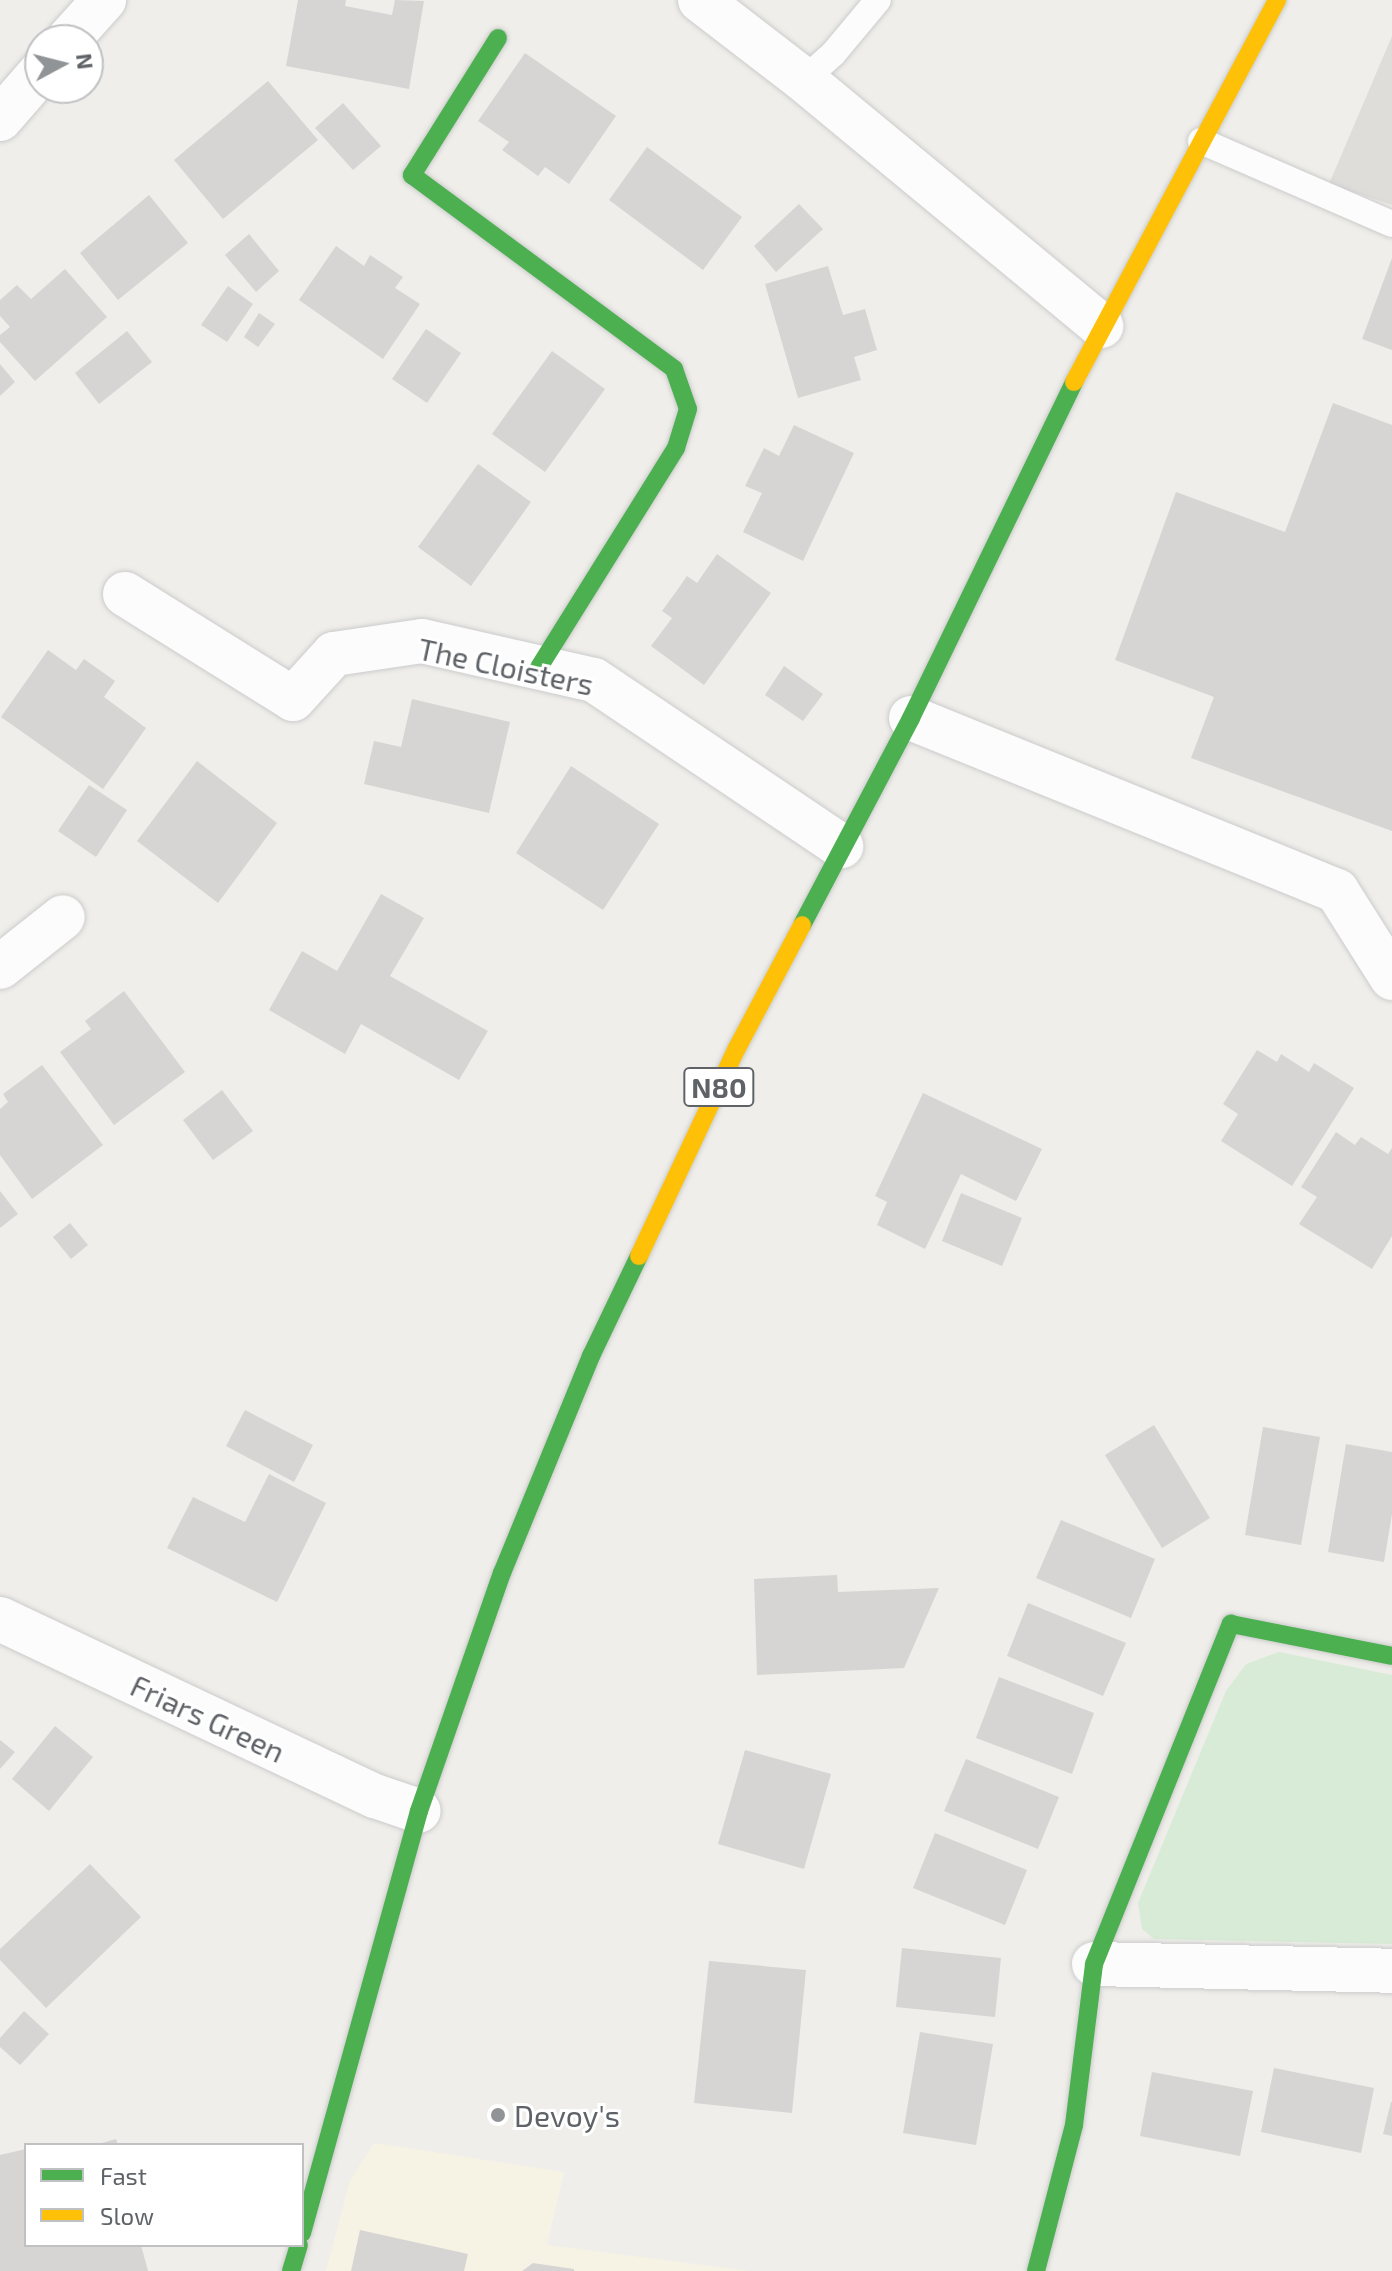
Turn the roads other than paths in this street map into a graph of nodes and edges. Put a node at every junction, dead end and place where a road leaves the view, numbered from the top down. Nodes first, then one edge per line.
1 (104, 0) edge
2 (700, 0) edge
3 (878, 0) edge
4 (1277, 0) edge
5 (82, 24) edge
6 (498, 38) dead end
7 (804, 80) junction
8 (24, 91) edge
9 (0, 119) edge
10 (1201, 141) junction
11 (1392, 224) edge
12 (1101, 326) junction
13 (125, 594) dead end
14 (539, 667) junction
15 (911, 718) junction
16 (841, 846) junction
17 (63, 917) dead end
18 (0, 967) edge
19 (1392, 978) edge
20 (0, 1619) edge
21 (1392, 1656) edge
22 (419, 1811) junction
23 (1094, 1964) junction
24 (1392, 1971) edge
25 (304, 2226) edge
26 (298, 2247) edge
27 (291, 2271) edge
28 (1036, 2271) edge

1 - 5 street
2 - 7 street
3 - 7 lane
4 - 10 main road, N80
6 - 14 main road
7 - 12 street
8 - 9 street
10 - 11 lane
10 - 12 main road, N80
12 - 15 main road, N80
13 - 14 street, The Cloisters
14 - 16 street, The Cloisters
15 - 16 main road, N80
15 - 19 street
16 - 22 main road, N80
17 - 18 street
20 - 22 street, Friars Green
21 - 23 main road
22 - 25 main road, N80
23 - 24 street
23 - 28 main road
26 - 27 main road

